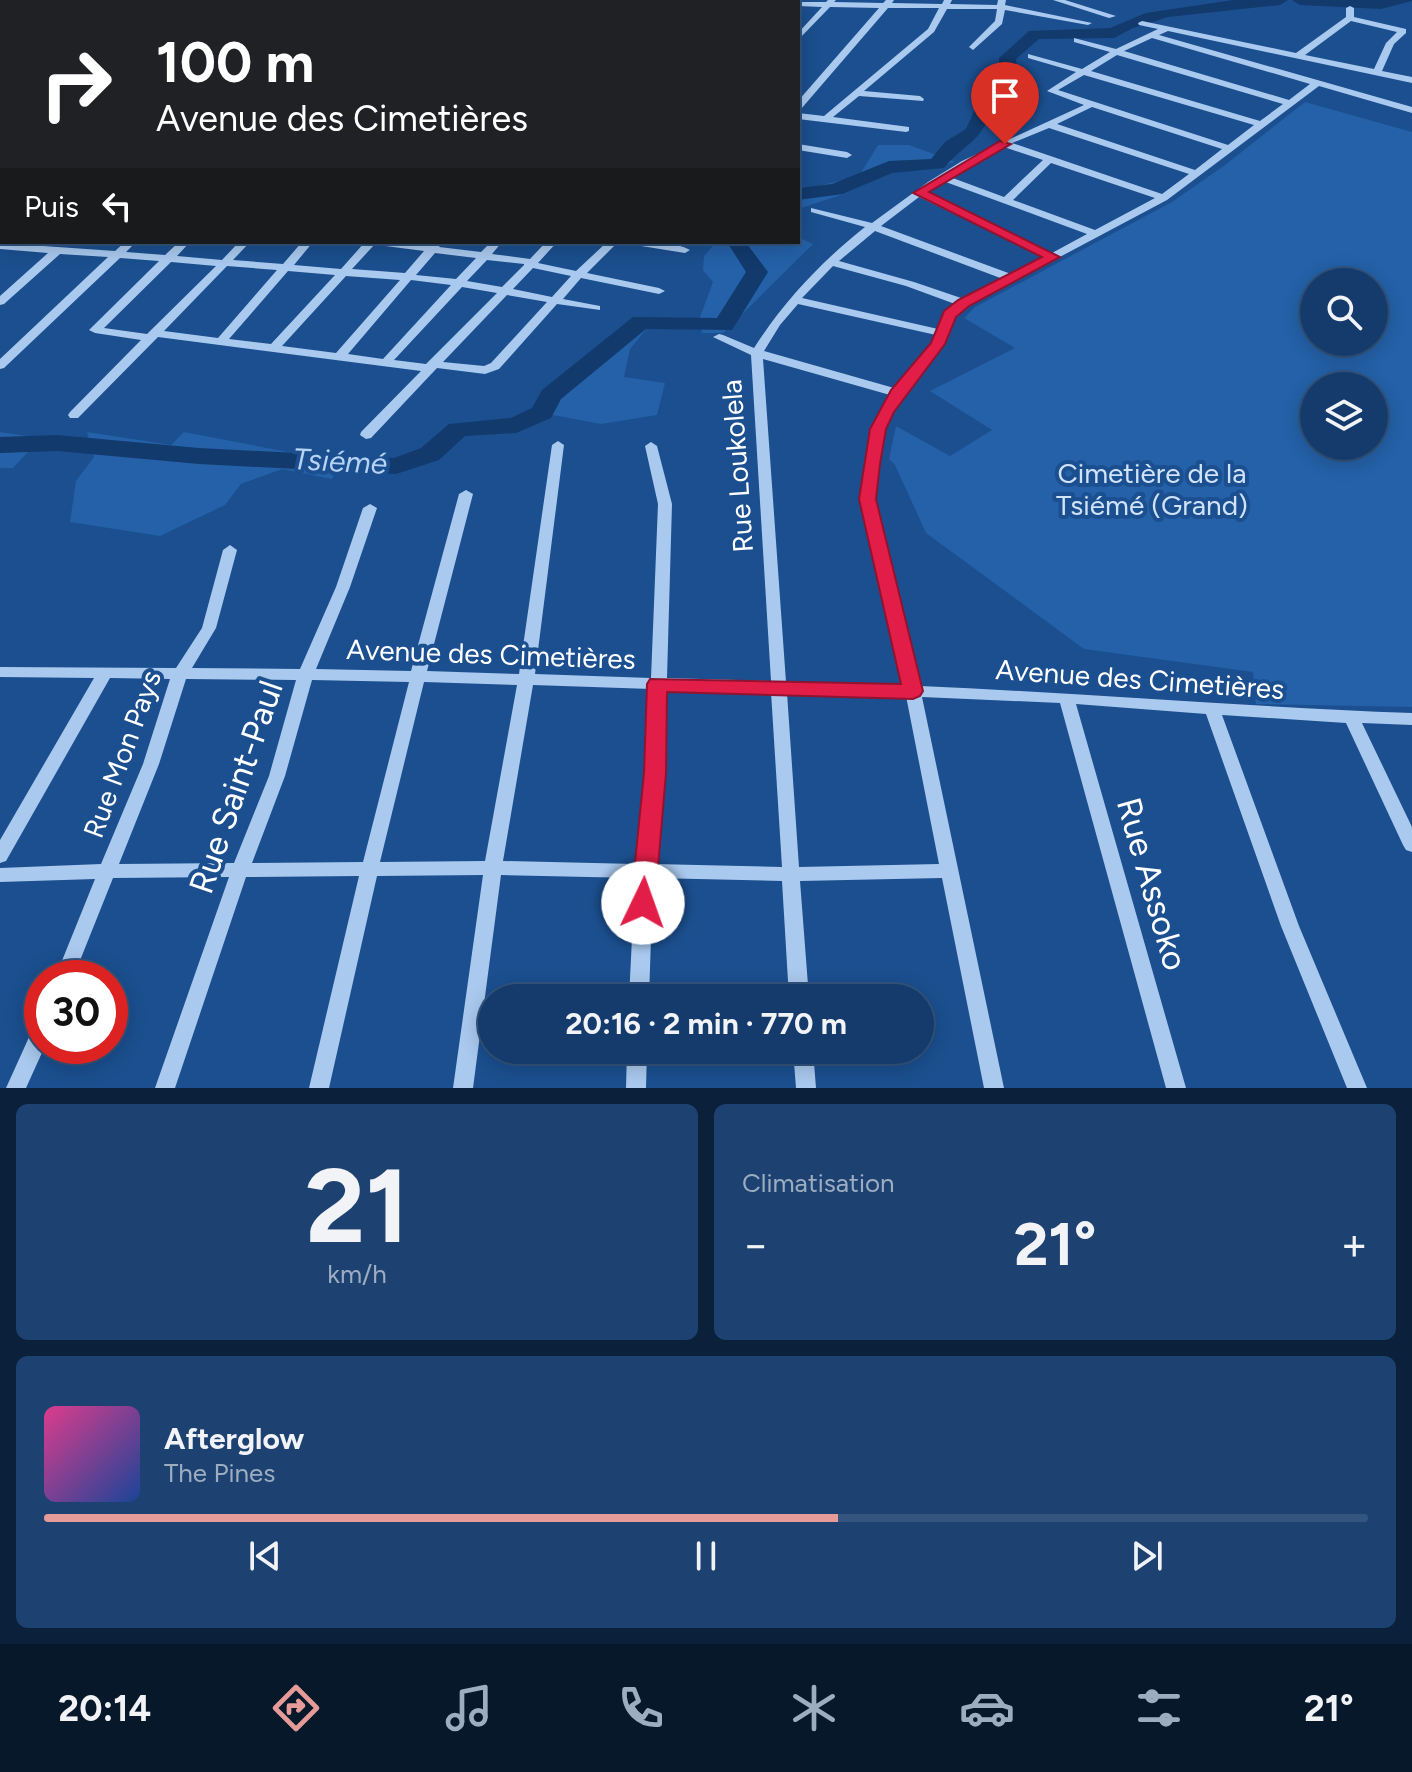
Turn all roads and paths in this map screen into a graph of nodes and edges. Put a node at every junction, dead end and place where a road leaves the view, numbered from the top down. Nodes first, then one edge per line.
1 (1057, 0) edge
2 (831, 2) edge
3 (889, 2) edge
4 (947, 2) edge
5 (1003, 3) edge
6 (800, 4) edge
7 (1350, 8) dead end
8 (1112, 16) dead end
9 (1350, 18) junction
10 (1088, 23) dead end
11 (1142, 23) dead end
12 (1167, 28) junction
13 (800, 36) edge
14 (1153, 36) junction
15 (1077, 40) dead end
16 (973, 47) dead end
17 (1116, 52) junction
18 (1299, 55) junction
19 (1031, 56) dead end
20 (1085, 72) junction
21 (1377, 72) junction
22 (1412, 80) edge
23 (1317, 83) junction
24 (855, 93) junction
25 (920, 99) dead end
26 (1289, 103) junction
27 (1092, 104) junction
28 (800, 105) edge
29 (1412, 110) edge
30 (800, 116) edge
31 (826, 119) junction
32 (1260, 124) junction
33 (1050, 125) junction
34 (906, 129) dead end
35 (1005, 144) junction
36 (800, 147) edge
37 (1230, 149) junction
38 (847, 155) dead end
39 (1049, 160) junction
40 (1198, 174) junction
41 (943, 178) junction
42 (919, 193) junction
43 (1163, 198) junction
44 (1007, 200) junction
45 (815, 210) dead end
46 (872, 226) junction
47 (1097, 234) junction
48 (65, 244) edge
49 (129, 244) edge
50 (183, 244) edge
51 (243, 244) edge
52 (306, 244) edge
53 (369, 244) edge
54 (495, 244) edge
55 (550, 244) edge
56 (611, 244) edge
57 (648, 244) edge
58 (436, 245) edge
59 (4, 247) edge
60 (685, 250) dead end
61 (57, 251) junction
62 (486, 254) junction
63 (117, 255) junction
64 (169, 257) junction
65 (1053, 257) junction
66 (228, 261) junction
67 (530, 263) junction
68 (834, 263) junction
69 (285, 267) junction
70 (343, 273) junction
71 (579, 274) junction
72 (409, 277) junction
73 (1011, 278) junction
74 (460, 283) junction
75 (505, 291) junction
76 (659, 291) dead end
77 (555, 300) junction
78 (797, 300) junction
79 (0, 302) edge
80 (963, 303) junction
81 (596, 308) dead end
82 (941, 333) junction
83 (152, 336) junction
84 (719, 337) dead end
85 (220, 342) junction
86 (274, 348) junction
87 (757, 353) junction
88 (340, 356) junction
89 (385, 363) junction
90 (0, 365) edge
91 (430, 366) junction
92 (897, 393) junction
93 (74, 415) dead end
94 (366, 435) dead end
95 (558, 445) dead end
96 (651, 446) dead end
97 (466, 494) dead end
98 (370, 508) dead end
99 (230, 550) dead end
100 (0, 672) edge
101 (105, 673) junction
102 (179, 676) junction
103 (305, 676) junction
104 (418, 677) junction
105 (526, 680) junction
106 (657, 684) junction
107 (779, 687) junction
108 (913, 691) junction
109 (1066, 698) junction
110 (1212, 709) junction
111 (1351, 717) junction
112 (1412, 719) edge
113 (1412, 845) edge
114 (0, 856) edge
115 (493, 868) junction
116 (240, 870) junction
117 (109, 871) junction
118 (370, 871) junction
119 (644, 871) junction
120 (948, 871) junction
121 (789, 874) junction
122 (0, 875) edge
123 (72, 960) edge
124 (640, 984) edge
125 (798, 984) edge
126 (27, 1064) edge
127 (637, 1064) edge
128 (804, 1064) edge
129 (16, 1088) edge
130 (165, 1088) edge
131 (319, 1088) edge
132 (463, 1088) edge
133 (636, 1088) edge
134 (806, 1088) edge
135 (994, 1088) edge
136 (1176, 1088) edge
137 (1357, 1088) edge

1 - 8 street
2 - 3 street
2 - 6 street
2 - 13 street
3 - 4 street
3 - 28 street
4 - 5 street
4 - 24 street
5 - 10 street
5 - 16 street
7 - 9 street
9 - 18 street
9 - 21 street
11 - 12 street
12 - 14 street
12 - 18 street
14 - 17 street
14 - 23 street
15 - 17 street
17 - 20 street
17 - 26 street
18 - 21 street
19 - 20 street
20 - 27 street
20 - 32 street
21 - 22 street
23 - 26 street
23 - 29 street
24 - 25 street
24 - 31 street
26 - 32 street
27 - 33 street, Rue Loukolela
27 - 37 street
30 - 31 street
31 - 34 street
32 - 37 street
33 - 35 street, Rue Loukolela
33 - 40 street
35 - 39 street
35 - 41 street, Rue Loukolela
36 - 38 street
37 - 40 street
39 - 43 street
39 - 44 street
40 - 43 street
41 - 42 street, Rue Loukolela
41 - 44 street
42 - 46 street, Rue Loukolela
42 - 65 street
43 - 47 street
44 - 47 street
45 - 46 street
46 - 68 street, Rue Loukolela
46 - 73 street
47 - 65 street
48 - 61 street
49 - 63 street
50 - 64 street
51 - 66 street
52 - 69 street
53 - 70 street
54 - 62 street
55 - 67 street
56 - 71 street
57 - 60 street
58 - 62 street
58 - 72 street
59 - 61 street
61 - 63 street
61 - 79 street
62 - 67 street
62 - 74 street
63 - 64 street
63 - 90 street
64 - 66 street
64 - 83 street
65 - 73 street
66 - 69 street
66 - 83 street
67 - 71 street
67 - 75 street
68 - 78 street, Rue Loukolela
68 - 80 street
69 - 70 street
69 - 85 street
70 - 72 street
70 - 86 street
71 - 76 street
71 - 77 street
72 - 74 street
72 - 88 street
73 - 80 street
74 - 75 street
74 - 89 street
75 - 77 street
75 - 91 street
77 - 81 street
77 - 91 street
78 - 82 street
78 - 87 street, Rue Loukolela
80 - 82 street
82 - 92 street
83 - 85 street
83 - 93 street
84 - 87 street
85 - 86 street
86 - 88 street
87 - 92 street
87 - 107 street, Rue Loukolela
88 - 89 street
89 - 91 street
91 - 94 street
92 - 108 street
95 - 105 street
96 - 106 street
97 - 104 street
98 - 103 street, Rue Saint-Paul
99 - 102 street, Rue Mon Pays
100 - 101 street, Avenue des Cimetières
101 - 102 street, Avenue des Cimetières
101 - 114 street
102 - 103 street, Avenue des Cimetières
102 - 117 street, Rue Mon Pays
103 - 104 street, Avenue des Cimetières
103 - 116 street, Rue Saint-Paul
104 - 105 street, Avenue des Cimetières
104 - 118 street
105 - 106 street, Avenue des Cimetières
105 - 115 street
106 - 107 street, Avenue des Cimetières
106 - 119 street
107 - 108 street, Avenue des Cimetières
107 - 121 street, Rue Loukolela
108 - 109 street, Avenue des Cimetières
108 - 120 street
109 - 110 street, Avenue des Cimetières
109 - 136 street, Rue Assoko
110 - 111 street, Avenue des Cimetières
110 - 137 street
111 - 112 street, Avenue des Cimetières
111 - 113 street
115 - 118 street
115 - 119 street
115 - 132 street
116 - 117 street
116 - 118 street
116 - 130 street, Rue Saint-Paul
117 - 122 street
117 - 123 street, Rue Mon Pays
118 - 131 street
119 - 121 street
119 - 124 street
120 - 121 street
120 - 135 street
121 - 125 street, Rue Loukolela
126 - 129 street
127 - 133 street
128 - 134 street

